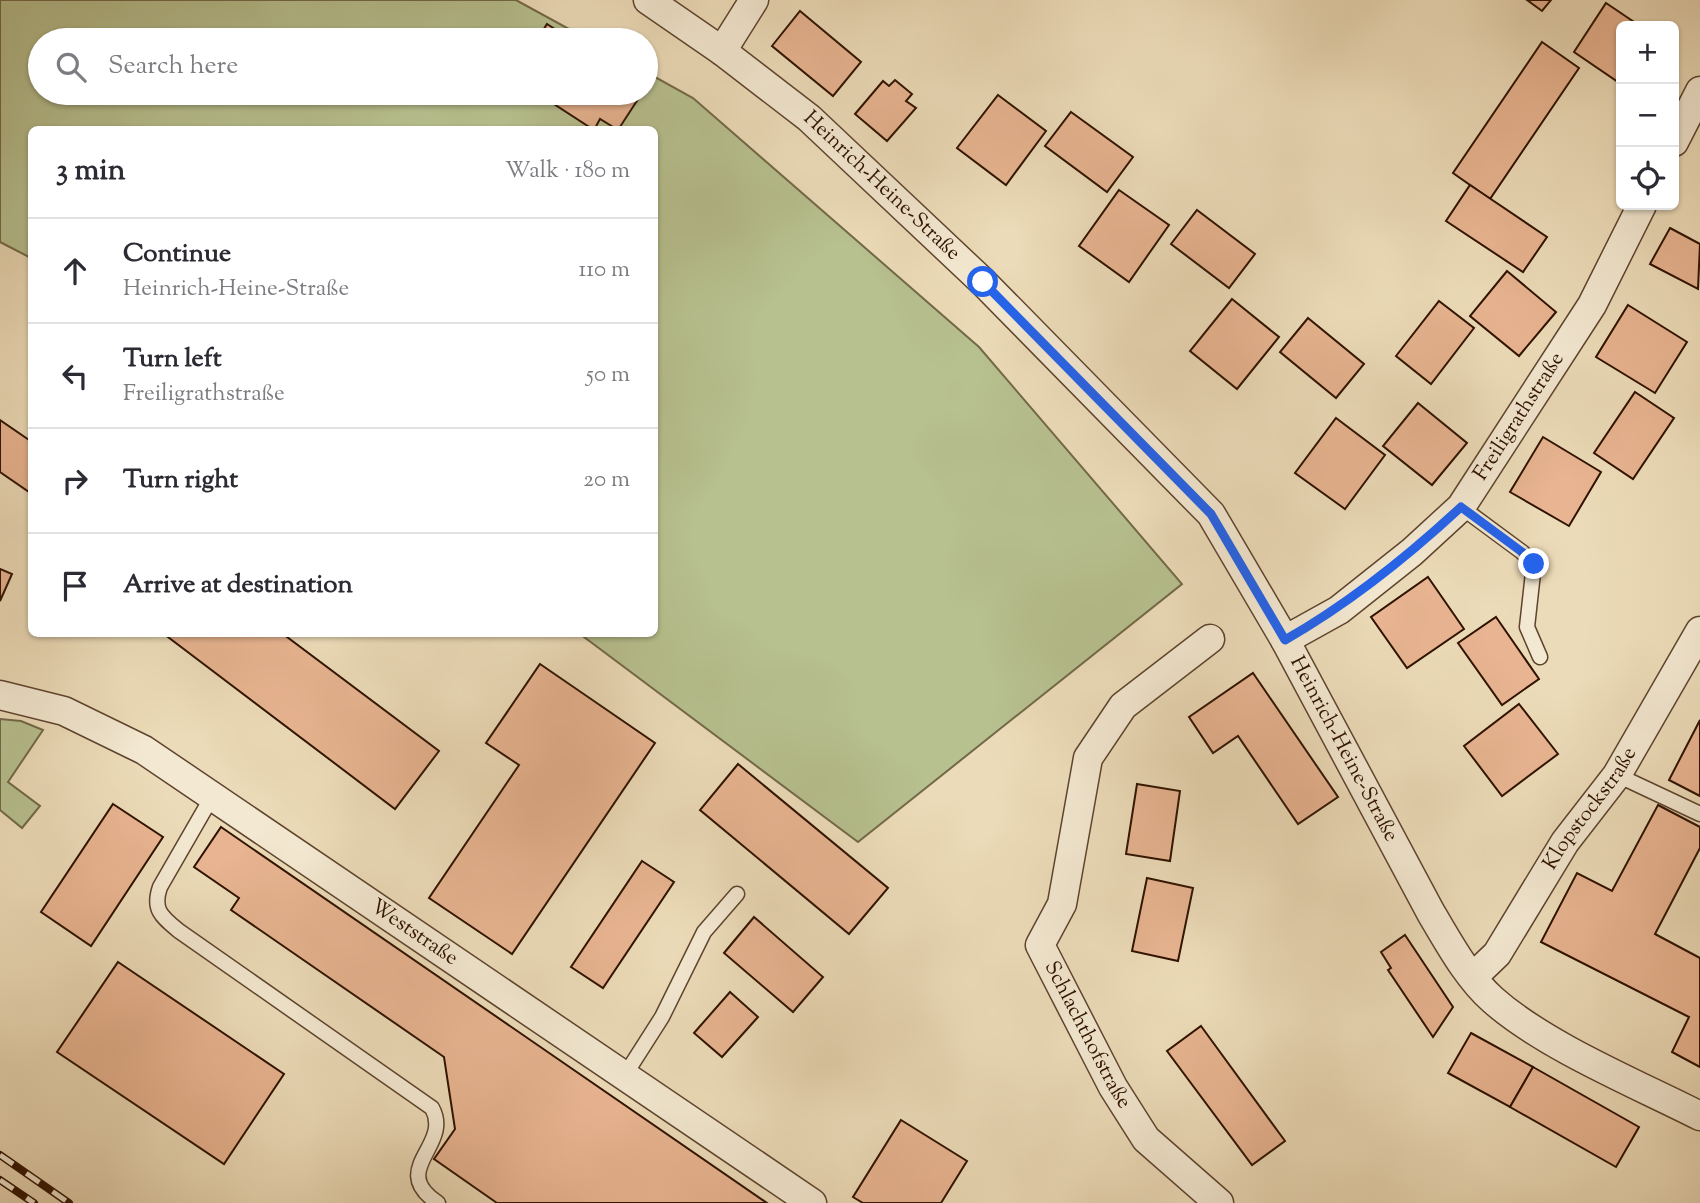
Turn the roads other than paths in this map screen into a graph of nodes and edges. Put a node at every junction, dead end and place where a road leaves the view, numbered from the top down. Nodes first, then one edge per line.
1 (648, 0) edge
2 (754, 0) edge
3 (722, 51) junction
4 (1700, 90) edge
5 (1679, 132) edge
6 (1639, 210) edge
7 (1461, 507) junction
8 (1700, 631) edge
9 (1210, 639) dead end
10 (1285, 640) junction
11 (1540, 657) dead end
12 (0, 695) edge
13 (1617, 775) junction
14 (213, 794) junction
15 (1700, 814) edge
16 (737, 894) dead end
17 (1473, 977) junction
18 (625, 1075) junction
19 (1700, 1116) edge
20 (799, 1199) edge
21 (438, 1203) edge
22 (1219, 1203) edge

1 - 3 street, Heinrich-Heine-Straße
2 - 3 street
3 - 10 street, Heinrich-Heine-Straße
4 - 5 street
6 - 7 street, Freiligrathstraße
7 - 10 street, Freiligrathstraße
7 - 11 lane
8 - 13 street, Klopstockstraße
9 - 22 street, Schlachthofstraße
10 - 17 street, Heinrich-Heine-Straße
12 - 14 street, Weststraße
13 - 15 lane
13 - 17 street, Klopstockstraße
14 - 18 street, Weststraße
14 - 21 lane
16 - 18 lane
17 - 19 street, Heinrich-Heine-Straße
18 - 20 street, Weststraße

